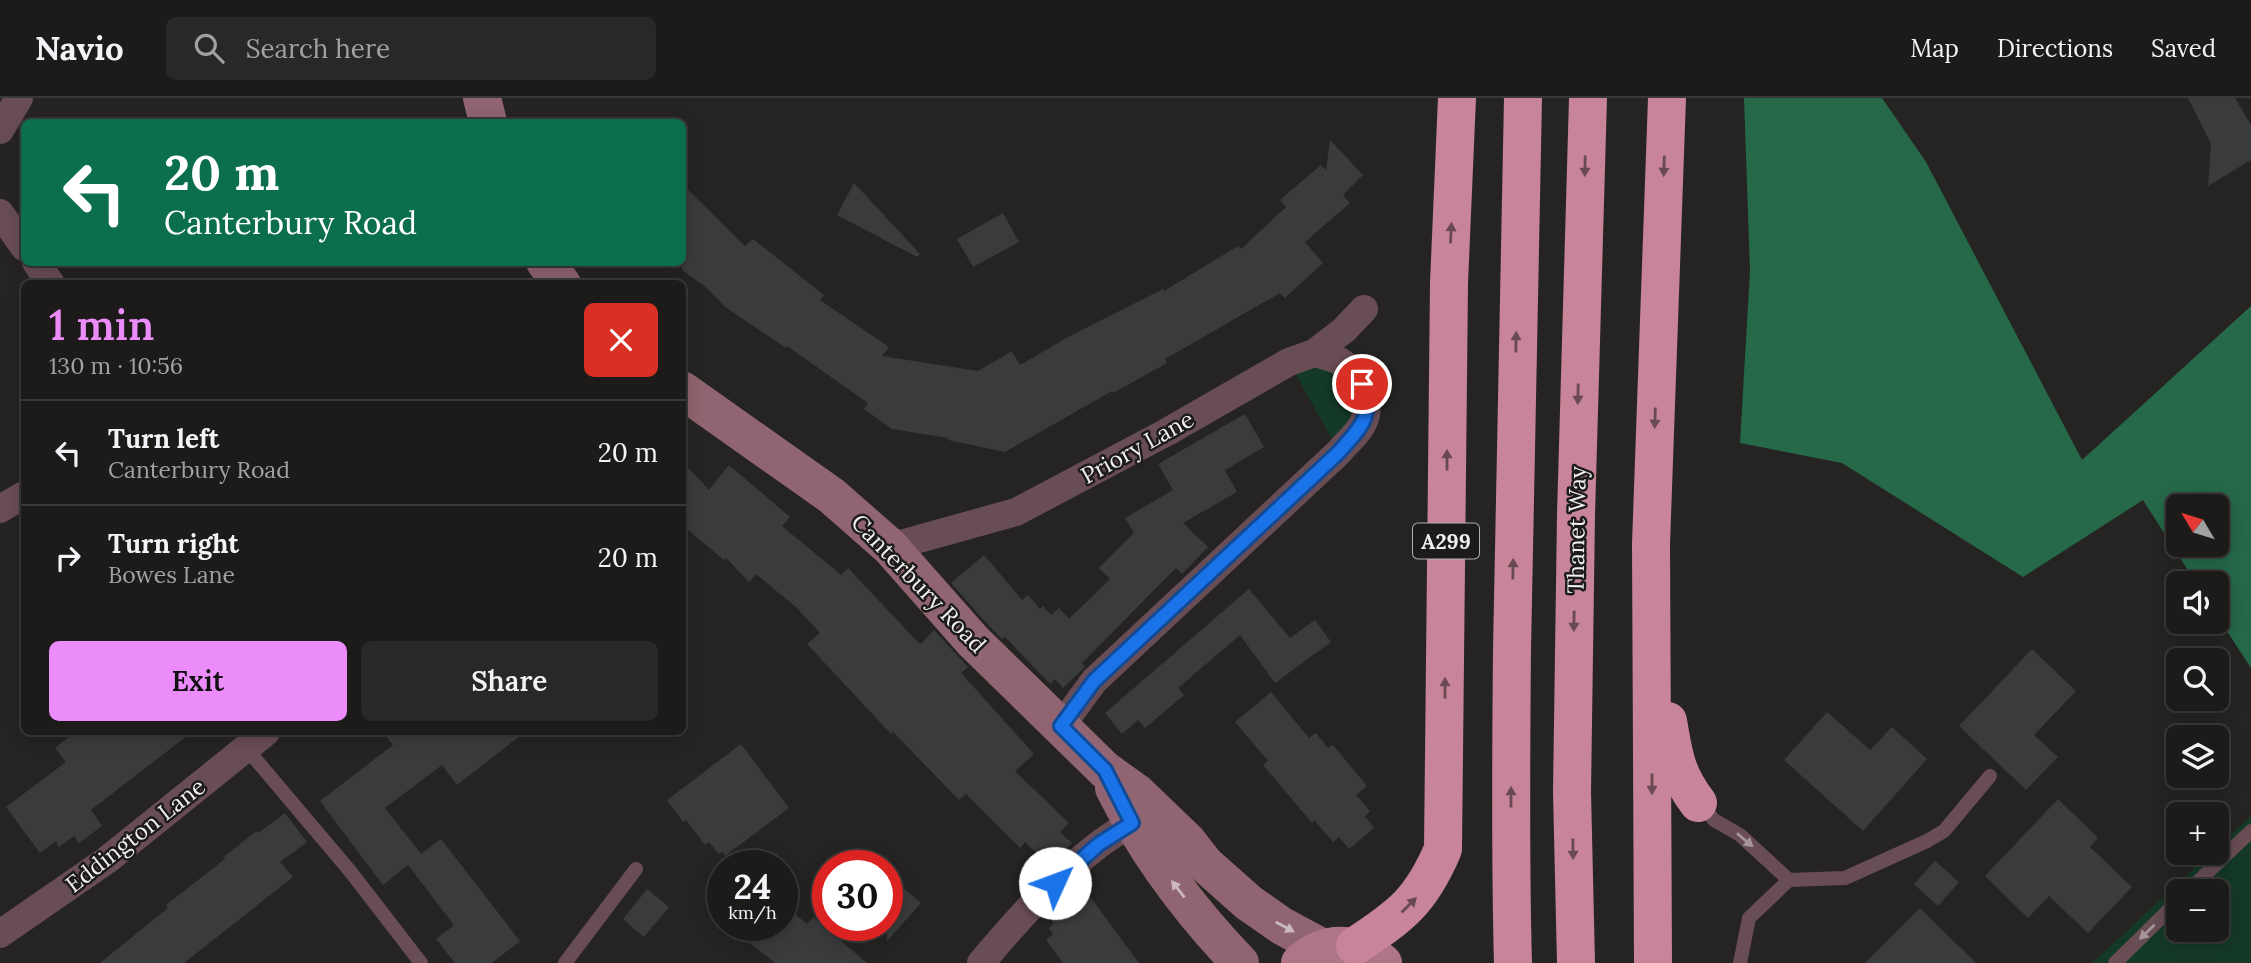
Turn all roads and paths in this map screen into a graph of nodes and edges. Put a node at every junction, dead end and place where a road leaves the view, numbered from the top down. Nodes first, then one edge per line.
1 (19, 98) edge
2 (482, 98) edge
3 (1457, 98) edge
4 (1523, 98) edge
5 (1588, 98) edge
6 (1667, 98) edge
7 (487, 119) edge
8 (0, 130) edge
9 (0, 213) edge
10 (21, 243) edge
11 (548, 266) edge
12 (559, 280) edge
13 (1364, 309) dead end
14 (1314, 354) junction
15 (686, 393) edge
16 (21, 497) edge
17 (0, 509) edge
18 (890, 547) junction
19 (1650, 626) junction
20 (1061, 726) junction
21 (256, 740) edge
22 (1990, 776) dead end
23 (1698, 803) joint
24 (1142, 817) junction
25 (2251, 831) edge
26 (636, 869) dead end
27 (2201, 879) edge
28 (1789, 880) junction
29 (2166, 913) edge
30 (0, 934) edge
31 (1340, 955) edge
32 (421, 963) edge
33 (565, 963) edge
34 (981, 963) edge
35 (1240, 963) edge
36 (1513, 963) edge
37 (1576, 963) edge
38 (1653, 963) edge
39 (1740, 963) edge
40 (2115, 963) edge

1 - 8 street
2 - 7 main road
31 -> 3 highway, A299
36 -> 4 highway, A299
5 -> 37 highway, Thanet Way
6 -> 19 highway
9 - 10 street
11 - 12 main road
13 - 14 street, Priory Lane
14 - 18 street, Priory Lane
14 - 20 street
15 - 18 main road, Canterbury Road
16 - 17 street
18 - 20 main road, Canterbury Road
19 - 23 highway
19 -> 38 highway
20 - 24 main road, Canterbury Road
21 - 30 street, Eddington Lane
21 - 32 lane
22 - 28 lane
23 -> 28 lane
24 -> 31 main road, Canterbury Road
24 - 34 street
35 -> 24 main road, Canterbury Road
25 - 27 lane
26 - 33 lane
28 - 39 lane
29 -> 40 lane

